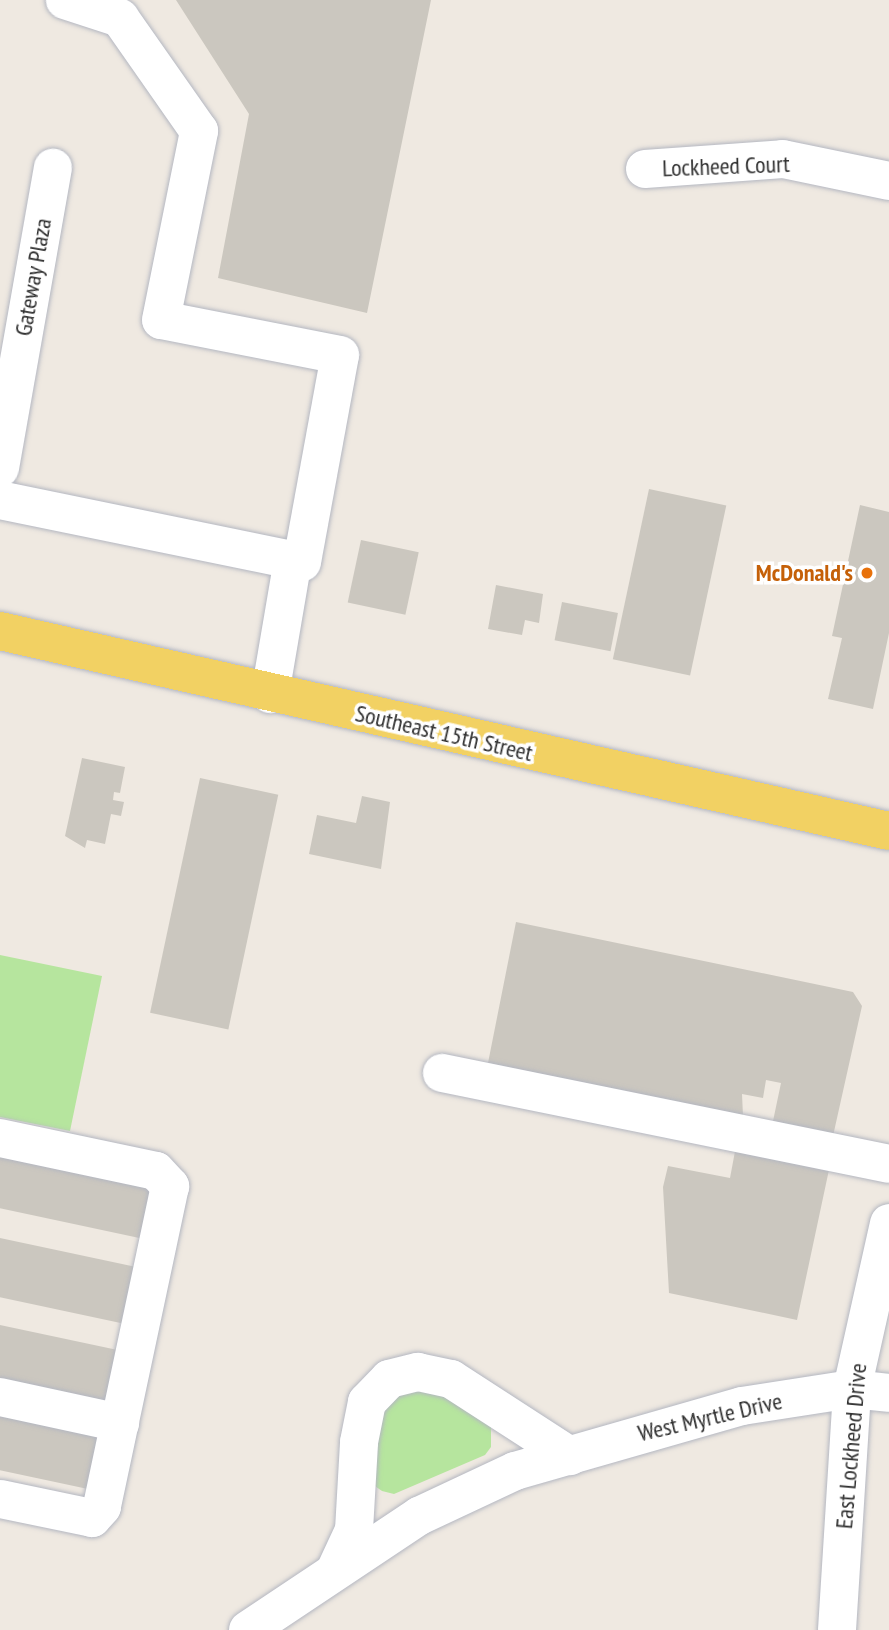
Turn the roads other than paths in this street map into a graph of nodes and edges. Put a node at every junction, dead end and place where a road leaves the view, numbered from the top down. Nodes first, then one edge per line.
1 (65, 0) edge
2 (53, 168) dead end
3 (646, 169) dead end
4 (889, 181) edge
5 (13, 317) edge
6 (0, 468) edge
7 (0, 500) edge
8 (293, 560) junction
9 (0, 631) edge
10 (270, 694) junction
11 (889, 831) edge
12 (442, 1073) dead end
13 (0, 1138) edge
14 (889, 1164) edge
15 (889, 1223) edge
16 (852, 1389) junction
17 (889, 1393) edge
18 (0, 1397) edge
19 (120, 1423) junction
20 (570, 1456) junction
21 (0, 1499) edge
22 (335, 1571) junction
23 (248, 1630) edge
24 (837, 1630) edge

1 - 8 street
2 - 5 street, Gateway Plaza
3 - 4 street, Lockheed Court
5 - 6 street, Gateway Plaza
7 - 8 street
8 - 10 street
9 - 10 main road, Southeast 15th Street
10 - 11 main road, Southeast 15th Street
12 - 14 street
13 - 19 street
15 - 16 street, East Lockheed Drive
16 - 17 street, West Myrtle Drive
16 - 20 street, West Myrtle Drive
16 - 24 street, East Lockheed Drive
18 - 19 street
19 - 21 street
20 - 22 street, West Myrtle Drive
20 - 22 street
22 - 23 street, West Myrtle Drive

